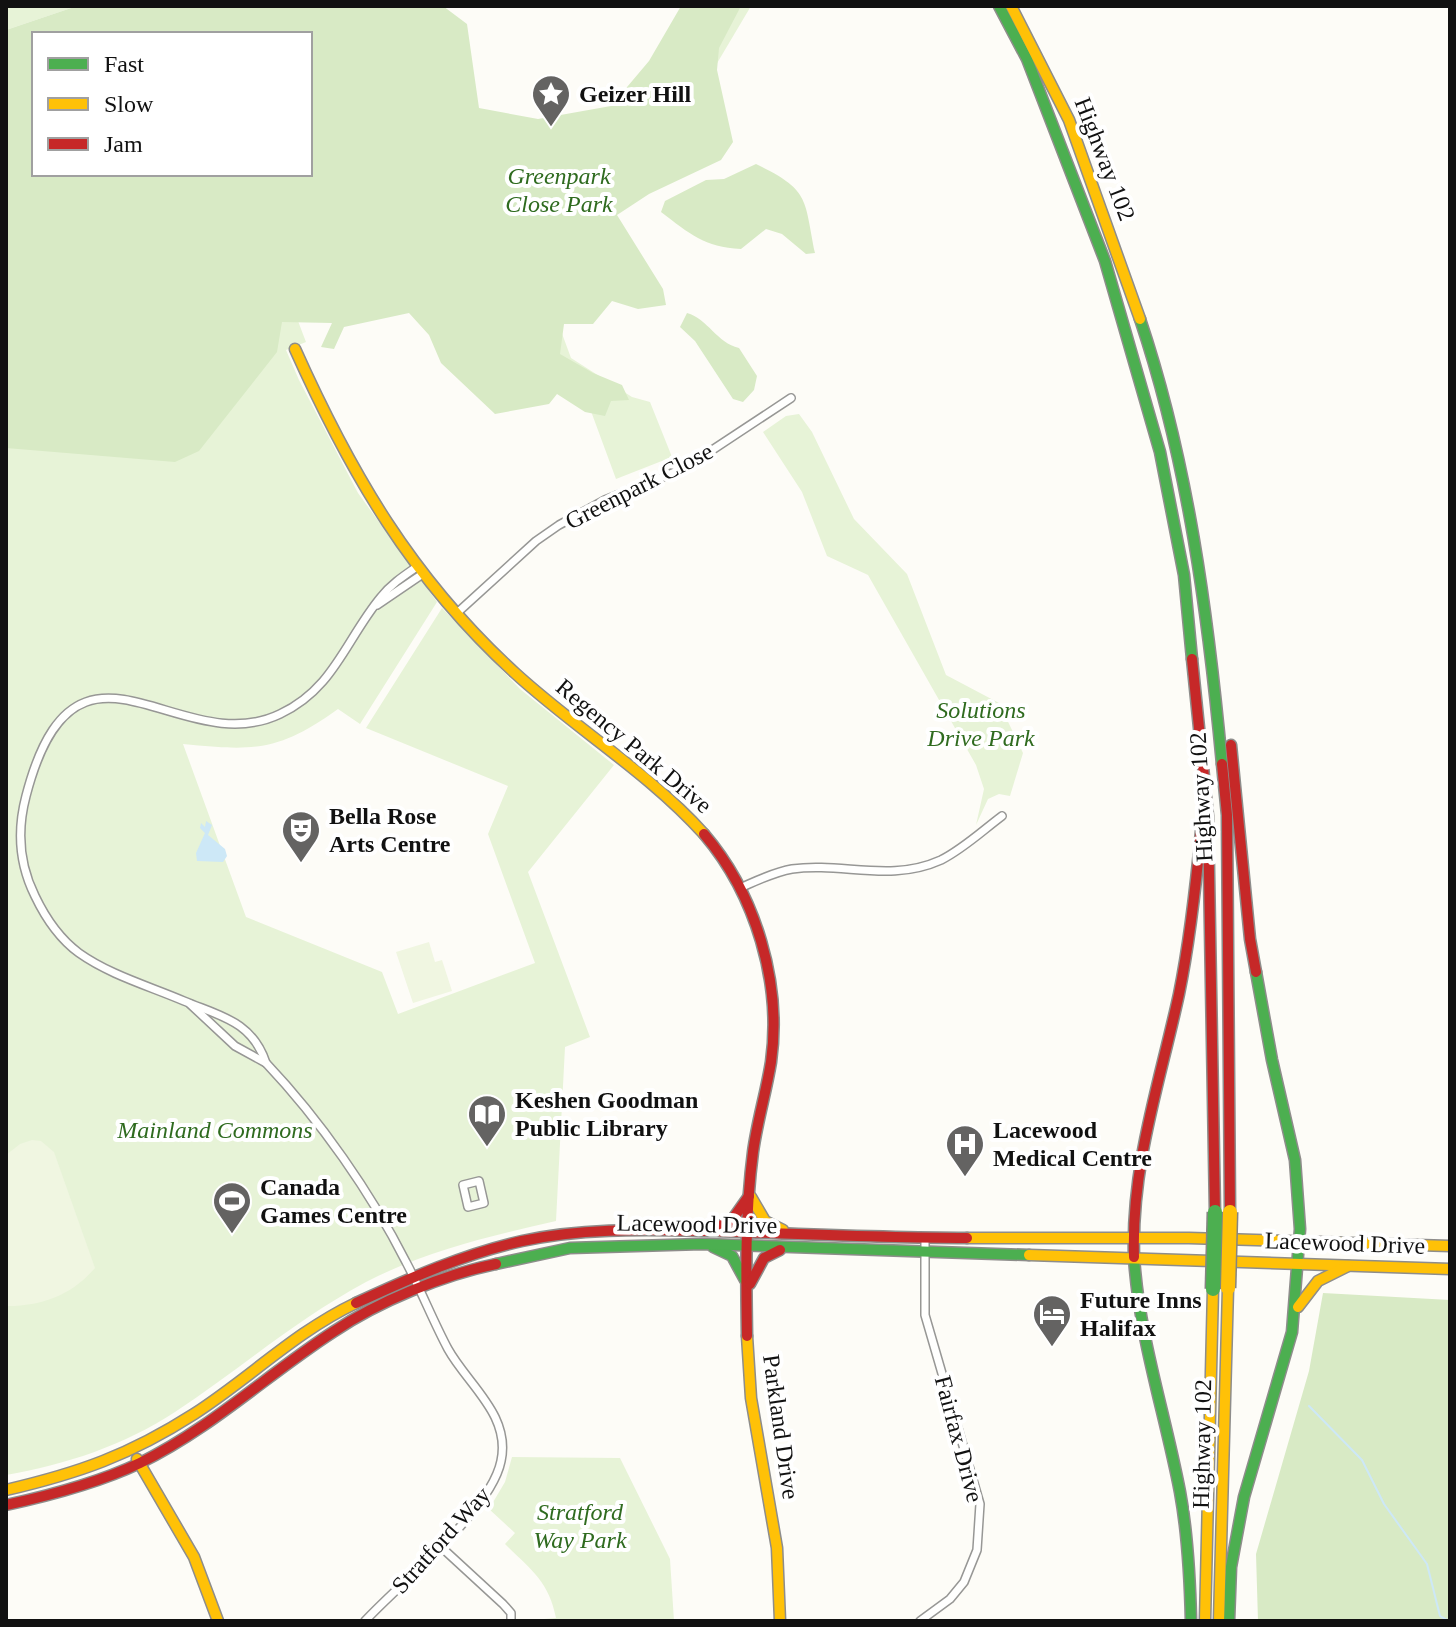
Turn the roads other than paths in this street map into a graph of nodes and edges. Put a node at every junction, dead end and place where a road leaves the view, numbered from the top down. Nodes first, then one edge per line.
1 (999, 6) edge
2 (1011, 6) edge
3 (295, 349) dead end
4 (791, 398) dead end
5 (1183, 477) junction
6 (421, 569) junction
7 (1184, 575) junction
8 (457, 613) junction
9 (1002, 816) dead end
10 (740, 888) junction
11 (188, 1003) junction
12 (266, 1063) junction
13 (750, 1194) junction
14 (1222, 1212) junction
15 (706, 1237) junction
16 (1134, 1238) junction
17 (749, 1239) junction
18 (791, 1240) junction
19 (1300, 1242) junction
20 (924, 1243) junction
21 (1450, 1246) edge
22 (1134, 1258) junction
23 (1299, 1264) junction
24 (1348, 1266) junction
25 (1450, 1269) edge
26 (416, 1282) junction
27 (1220, 1288) junction
28 (747, 1289) junction
29 (1294, 1315) junction
30 (136, 1457) junction
31 (6, 1490) edge
32 (6, 1505) edge
33 (440, 1546) junction
34 (936, 1617) edge
35 (218, 1621) edge
36 (365, 1621) edge
37 (511, 1621) edge
38 (780, 1621) edge
39 (920, 1621) edge
40 (1191, 1621) edge
41 (1205, 1621) edge
42 (1219, 1621) edge
43 (1229, 1621) edge

1 - 7 main road, Highway 102
2 - 5 main road, Highway 102
3 - 6 main road, Regency Park Drive
4 - 8 street, Greenpark Close
5 - 14 main road, Highway 102
5 - 19 main road
6 - 8 main road, Regency Park Drive
6 - 11 street, Stratford Way
7 - 14 main road, Highway 102
7 - 16 main road
8 - 10 main road, Regency Park Drive
9 - 10 street
10 - 13 main road, Regency Park Drive
11 - 12 street
11 - 12 street, Stratford Way
12 - 26 street, Stratford Way
13 - 15 main road
13 - 17 main road, Regency Park Drive
13 - 18 main road
14 - 27 main road, Highway 102, bridge
15 - 17 main road, Lacewood Drive
15 - 26 main road, Lacewood Drive
15 - 28 main road
16 - 19 main road, Lacewood Drive
16 - 20 main road, Lacewood Drive
16 - 22 main road
17 - 18 main road, Lacewood Drive
17 - 28 main road, Parkland Drive
18 - 20 main road, Lacewood Drive
18 - 28 main road
19 - 21 main road, Lacewood Drive
19 - 23 main road
20 - 22 main road, Lacewood Drive
20 - 34 street, Fairfax Drive
22 - 23 main road, Lacewood Drive
22 - 40 main road
23 - 24 main road, Lacewood Drive
23 - 29 main road
24 - 25 main road, Lacewood Drive
24 - 29 main road
26 - 30 main road, Lacewood Drive
26 - 33 street, Stratford Way
27 - 41 main road, Highway 102
27 - 42 main road, Highway 102
28 - 38 main road, Parkland Drive
29 - 43 main road
30 - 31 main road, Lacewood Drive
30 - 32 main road, Lacewood Drive
30 - 35 main road
33 - 36 street, Stratford Way
33 - 37 street
34 - 39 street, Fairfax Drive

